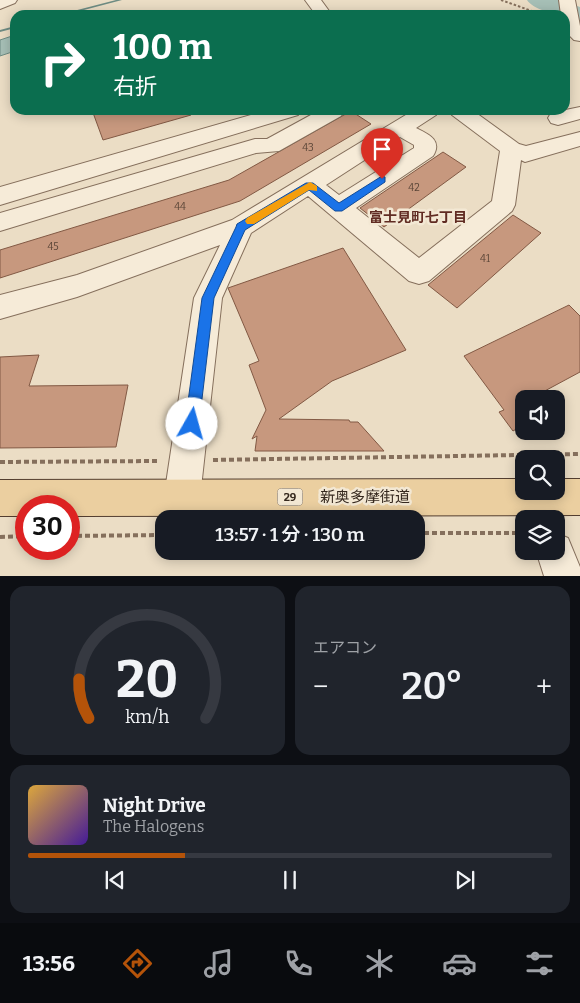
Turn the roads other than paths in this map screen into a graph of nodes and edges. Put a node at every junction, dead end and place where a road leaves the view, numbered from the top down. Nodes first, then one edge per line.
1 (9, 0) edge
2 (312, 0) edge
3 (0, 4) edge
4 (320, 10) edge
5 (570, 19) edge
6 (572, 31) edge
7 (580, 113) edge
8 (274, 115) edge
9 (327, 115) edge
10 (421, 115) edge
11 (466, 115) edge
12 (558, 118) dead end
13 (400, 128) junction
14 (580, 139) edge
15 (511, 149) junction
16 (310, 185) junction
17 (0, 196) edge
18 (338, 208) junction
19 (0, 222) edge
20 (241, 227) junction
21 (0, 307) edge
22 (182, 497) junction
23 (580, 497) edge
24 (0, 498) edge
25 (537, 508) edge
26 (558, 560) edge
27 (564, 576) edge

1 - 3 street
2 - 4 street
5 - 6 street
7 - 12 street
8 - 17 street
9 - 19 street
10 - 13 street
11 - 15 street
13 - 16 street
13 - 18 street
14 - 15 street
15 - 18 street
16 - 18 street
16 - 20 street
20 - 21 street
20 - 22 street
22 - 24 main road, 新奥多摩街道 / 29
22 - 25 main road, 新奥多摩街道 / 29
23 - 25 main road, 新奥多摩街道 / 29
26 - 27 street

